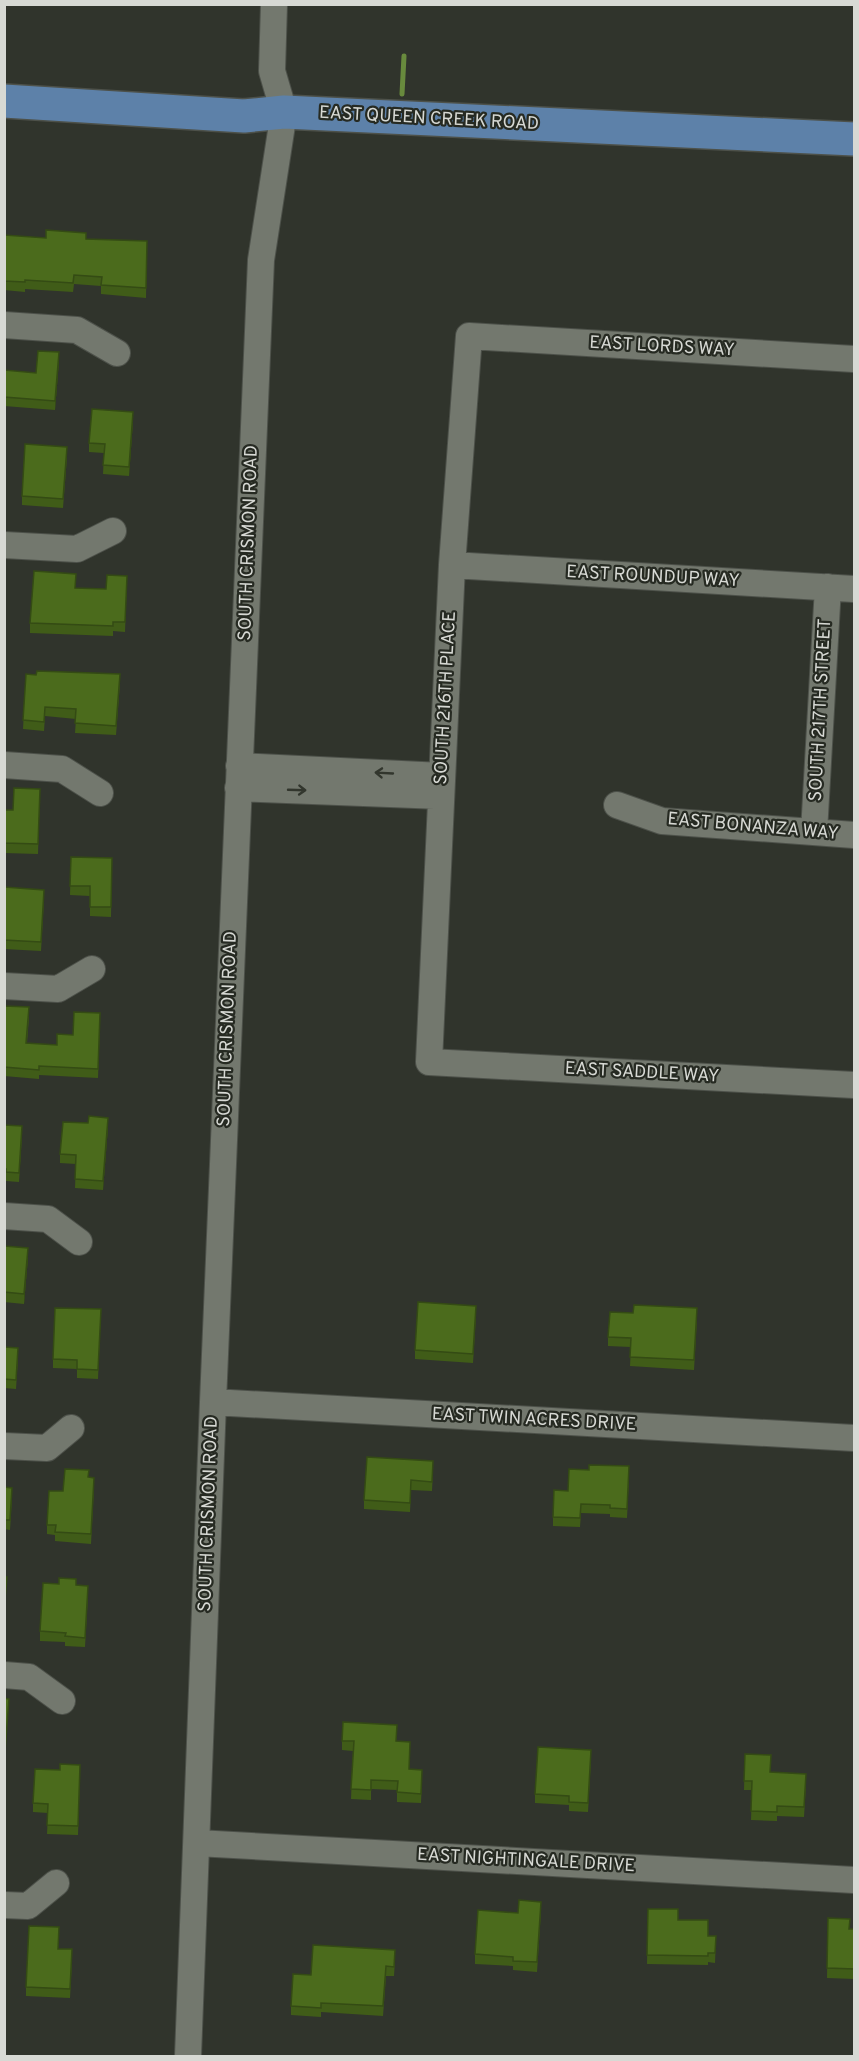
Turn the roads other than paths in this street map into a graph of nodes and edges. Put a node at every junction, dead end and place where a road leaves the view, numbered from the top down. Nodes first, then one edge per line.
1 (274, 4) edge
2 (4, 101) edge
3 (284, 112) junction
4 (855, 139) edge
5 (4, 325) edge
6 (469, 336) joint
7 (117, 353) dead end
8 (855, 359) edge
9 (113, 531) dead end
10 (4, 545) edge
11 (452, 566) junction
12 (828, 587) junction
13 (855, 589) edge
14 (4, 765) edge
15 (239, 777) junction
16 (441, 786) junction
17 (100, 792) dead end
18 (617, 805) dead end
19 (814, 832) junction
20 (855, 835) edge
21 (92, 969) dead end
22 (4, 986) edge
23 (429, 1062) joint
24 (855, 1085) edge
25 (4, 1216) edge
26 (79, 1242) dead end
27 (213, 1402) junction
28 (72, 1428) dead end
29 (855, 1438) edge
30 (4, 1446) edge
31 (4, 1675) edge
32 (62, 1701) dead end
33 (197, 1843) junction
34 (855, 1880) edge
35 (56, 1883) dead end
36 (4, 1905) edge
37 (188, 2056) edge

1 - 3 street, SOUTH CRISMON ROAD
2 - 3 main road, EAST QUEEN CREEK ROAD
3 - 4 main road, EAST QUEEN CREEK ROAD
3 - 15 street, SOUTH CRISMON ROAD
5 - 7 street
6 - 8 street, EAST LORDS WAY
6 - 11 street, SOUTH 216TH PLACE
9 - 10 street
11 - 12 street, EAST ROUNDUP WAY
11 - 16 street, SOUTH 216TH PLACE
12 - 13 street, EAST ROUNDUP WAY
12 - 19 street, SOUTH 217TH STREET
14 - 17 street
15 - 16 street
15 - 27 street, SOUTH CRISMON ROAD
16 - 23 street, SOUTH 216TH PLACE
18 - 19 street, EAST BONANZA WAY
19 - 20 street, EAST BONANZA WAY
21 - 22 street
23 - 24 street, EAST SADDLE WAY
25 - 26 street
27 - 29 street, EAST TWIN ACRES DRIVE
27 - 33 street, SOUTH CRISMON ROAD
28 - 30 street
31 - 32 street
33 - 34 street, EAST NIGHTINGALE DRIVE
33 - 37 street, SOUTH CRISMON ROAD
35 - 36 street

